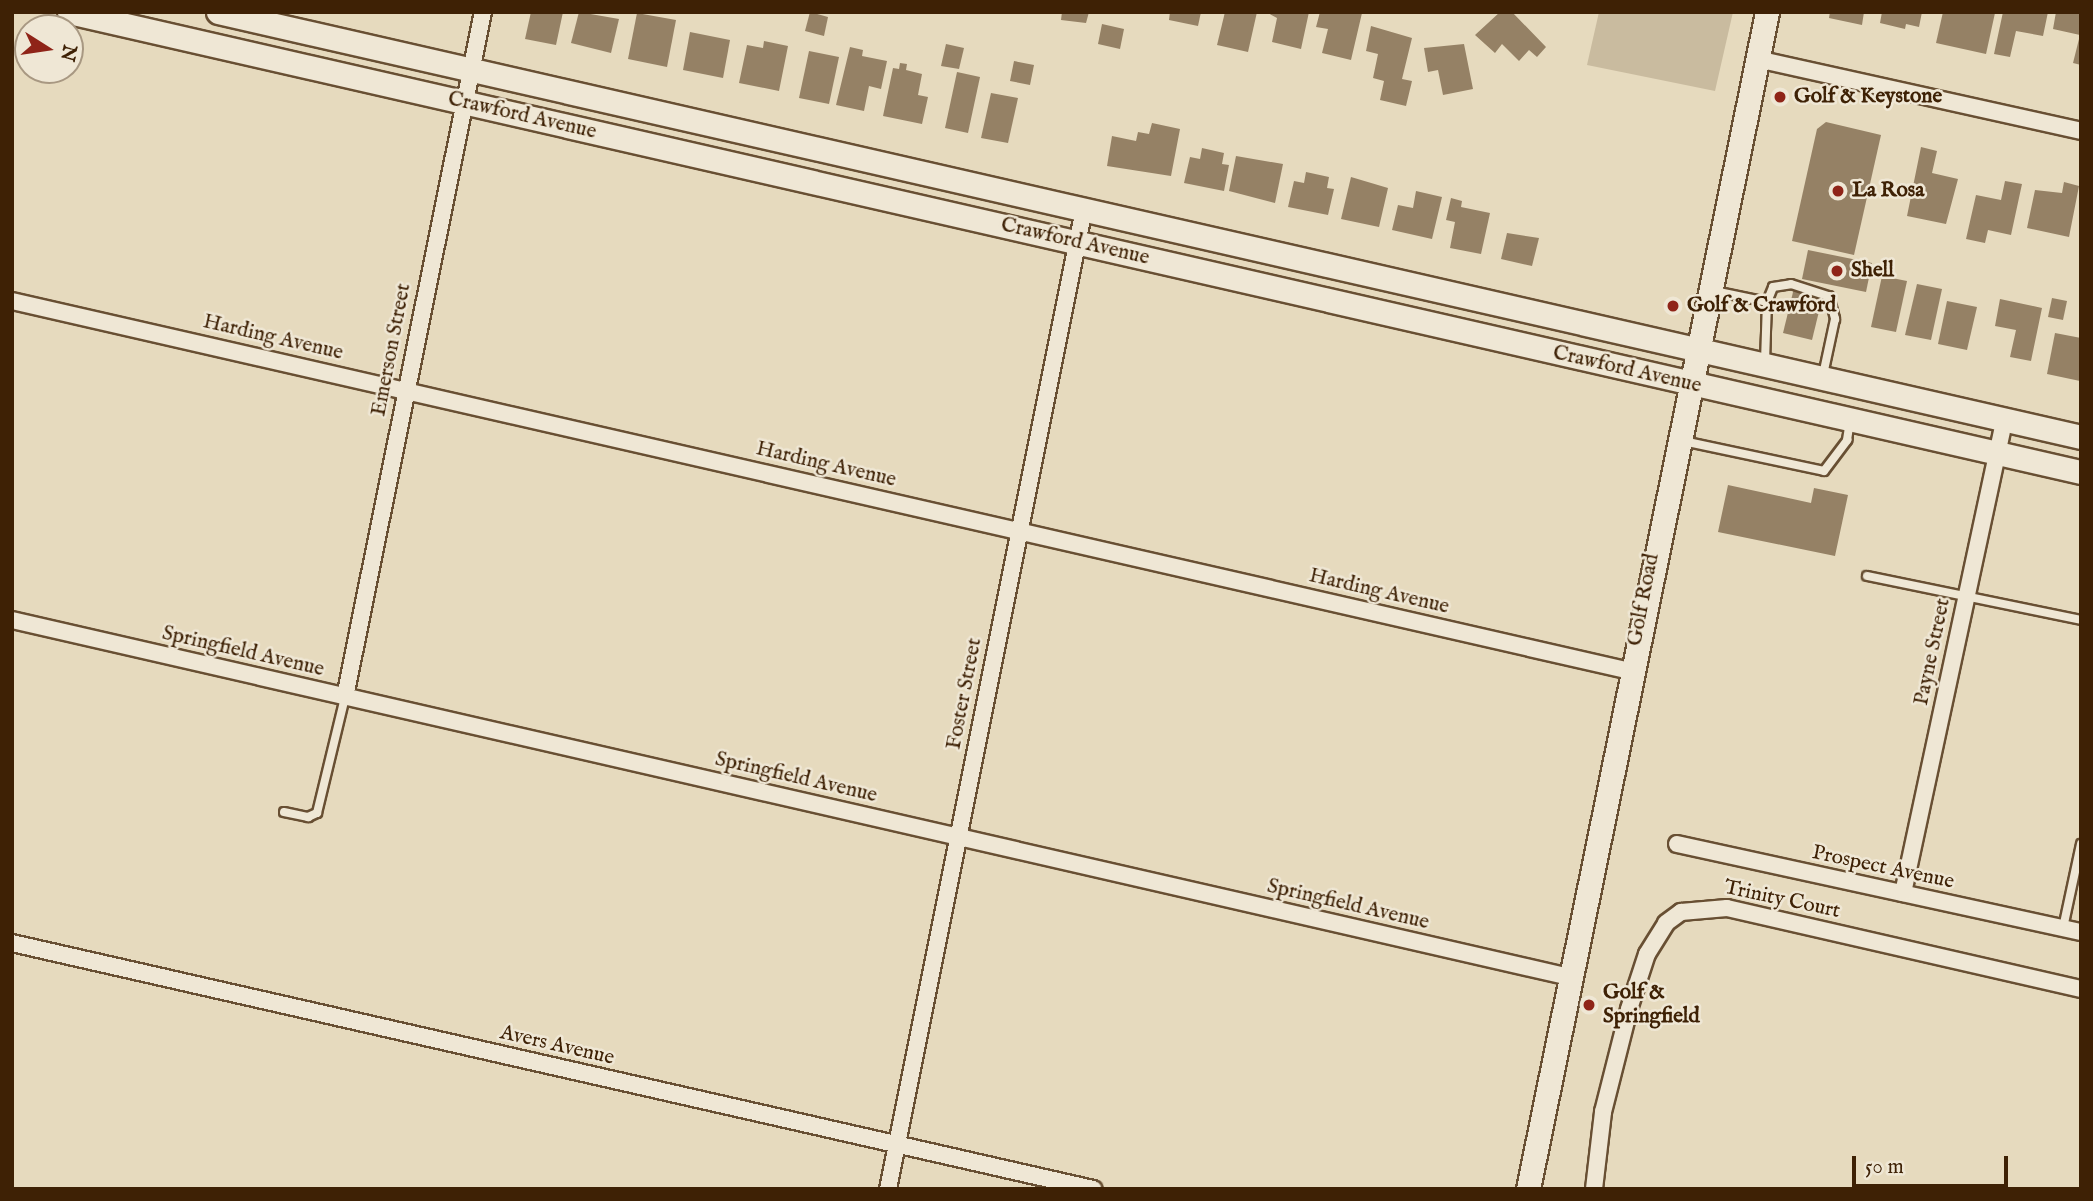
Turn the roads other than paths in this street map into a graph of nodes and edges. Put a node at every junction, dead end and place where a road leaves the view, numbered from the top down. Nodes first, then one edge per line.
1 (69, 12) edge
2 (218, 12) edge
3 (483, 12) edge
4 (1766, 12) edge
5 (1757, 59) junction
6 (471, 70) junction
7 (464, 103) junction
8 (2081, 131) edge
9 (1084, 209) junction
10 (1077, 243) junction
11 (1708, 289) junction
12 (12, 301) edge
13 (1767, 302) junction
14 (1695, 349) junction
15 (1764, 365) junction
16 (1822, 378) junction
17 (1687, 385) junction
18 (406, 389) junction
19 (2004, 419) junction
20 (1850, 421) junction
21 (2081, 437) edge
22 (1676, 439) junction
23 (1997, 453) junction
24 (2081, 472) edge
25 (1020, 531) junction
26 (1867, 576) dead end
27 (1967, 596) junction
28 (12, 620) edge
29 (2081, 620) edge
30 (1630, 671) junction
31 (345, 697) junction
32 (284, 812) dead end
33 (958, 837) junction
34 (1677, 844) dead end
35 (2081, 844) edge
36 (1903, 893) junction
37 (2063, 928) junction
38 (2081, 932) edge
39 (12, 943) edge
40 (1570, 978) junction
41 (2081, 989) edge
42 (897, 1145) junction
43 (888, 1189) edge
44 (1093, 1189) edge
45 (1528, 1189) edge
46 (1594, 1189) edge

1 - 7 main road, Crawford Avenue
2 - 6 main road, Crawford Avenue
3 - 6 street, Emerson Street
4 - 5 main road, Golf Road
5 - 8 street
5 - 11 main road, Golf Road
6 - 7 street, Emerson Street
6 - 9 main road, Crawford Avenue
7 - 10 main road, Crawford Avenue
7 - 18 street, Emerson Street
9 - 10 street, Foster Street
9 - 14 main road, Crawford Avenue
10 - 17 main road, Crawford Avenue
10 - 25 street, Foster Street
11 - 13 lane
11 - 14 main road, Golf Road
12 - 18 street, Harding Avenue
13 - 15 lane
13 - 16 lane
14 - 15 main road, Crawford Avenue
14 - 17 main road, Golf Road
15 - 16 main road, Crawford Avenue
16 - 19 main road, Crawford Avenue
17 - 20 main road, Crawford Avenue
17 - 22 main road, Golf Road
18 - 25 street, Harding Avenue
18 - 31 street, Emerson Street
19 - 21 main road, Crawford Avenue
19 - 23 street, Payne Street
20 - 22 lane
20 - 23 main road, Crawford Avenue
22 - 30 main road, Golf Road
23 - 24 main road, Crawford Avenue
23 - 27 street, Payne Street
25 - 30 street, Harding Avenue
25 - 33 street, Foster Street
26 - 27 lane
27 - 29 lane
27 - 36 street, Payne Street
28 - 31 street, Springfield Avenue
30 - 40 main road, Golf Road
31 - 32 lane
31 - 33 street, Springfield Avenue
33 - 40 street, Springfield Avenue
33 - 42 street, Foster Street
34 - 36 street, Prospect Avenue
35 - 37 lane
36 - 37 street, Prospect Avenue
37 - 38 street, Prospect Avenue
39 - 42 street, Avers Avenue
40 - 45 main road, Golf Road
41 - 46 street, Trinity Court
42 - 43 street, Foster Street
42 - 44 street, Avers Avenue

